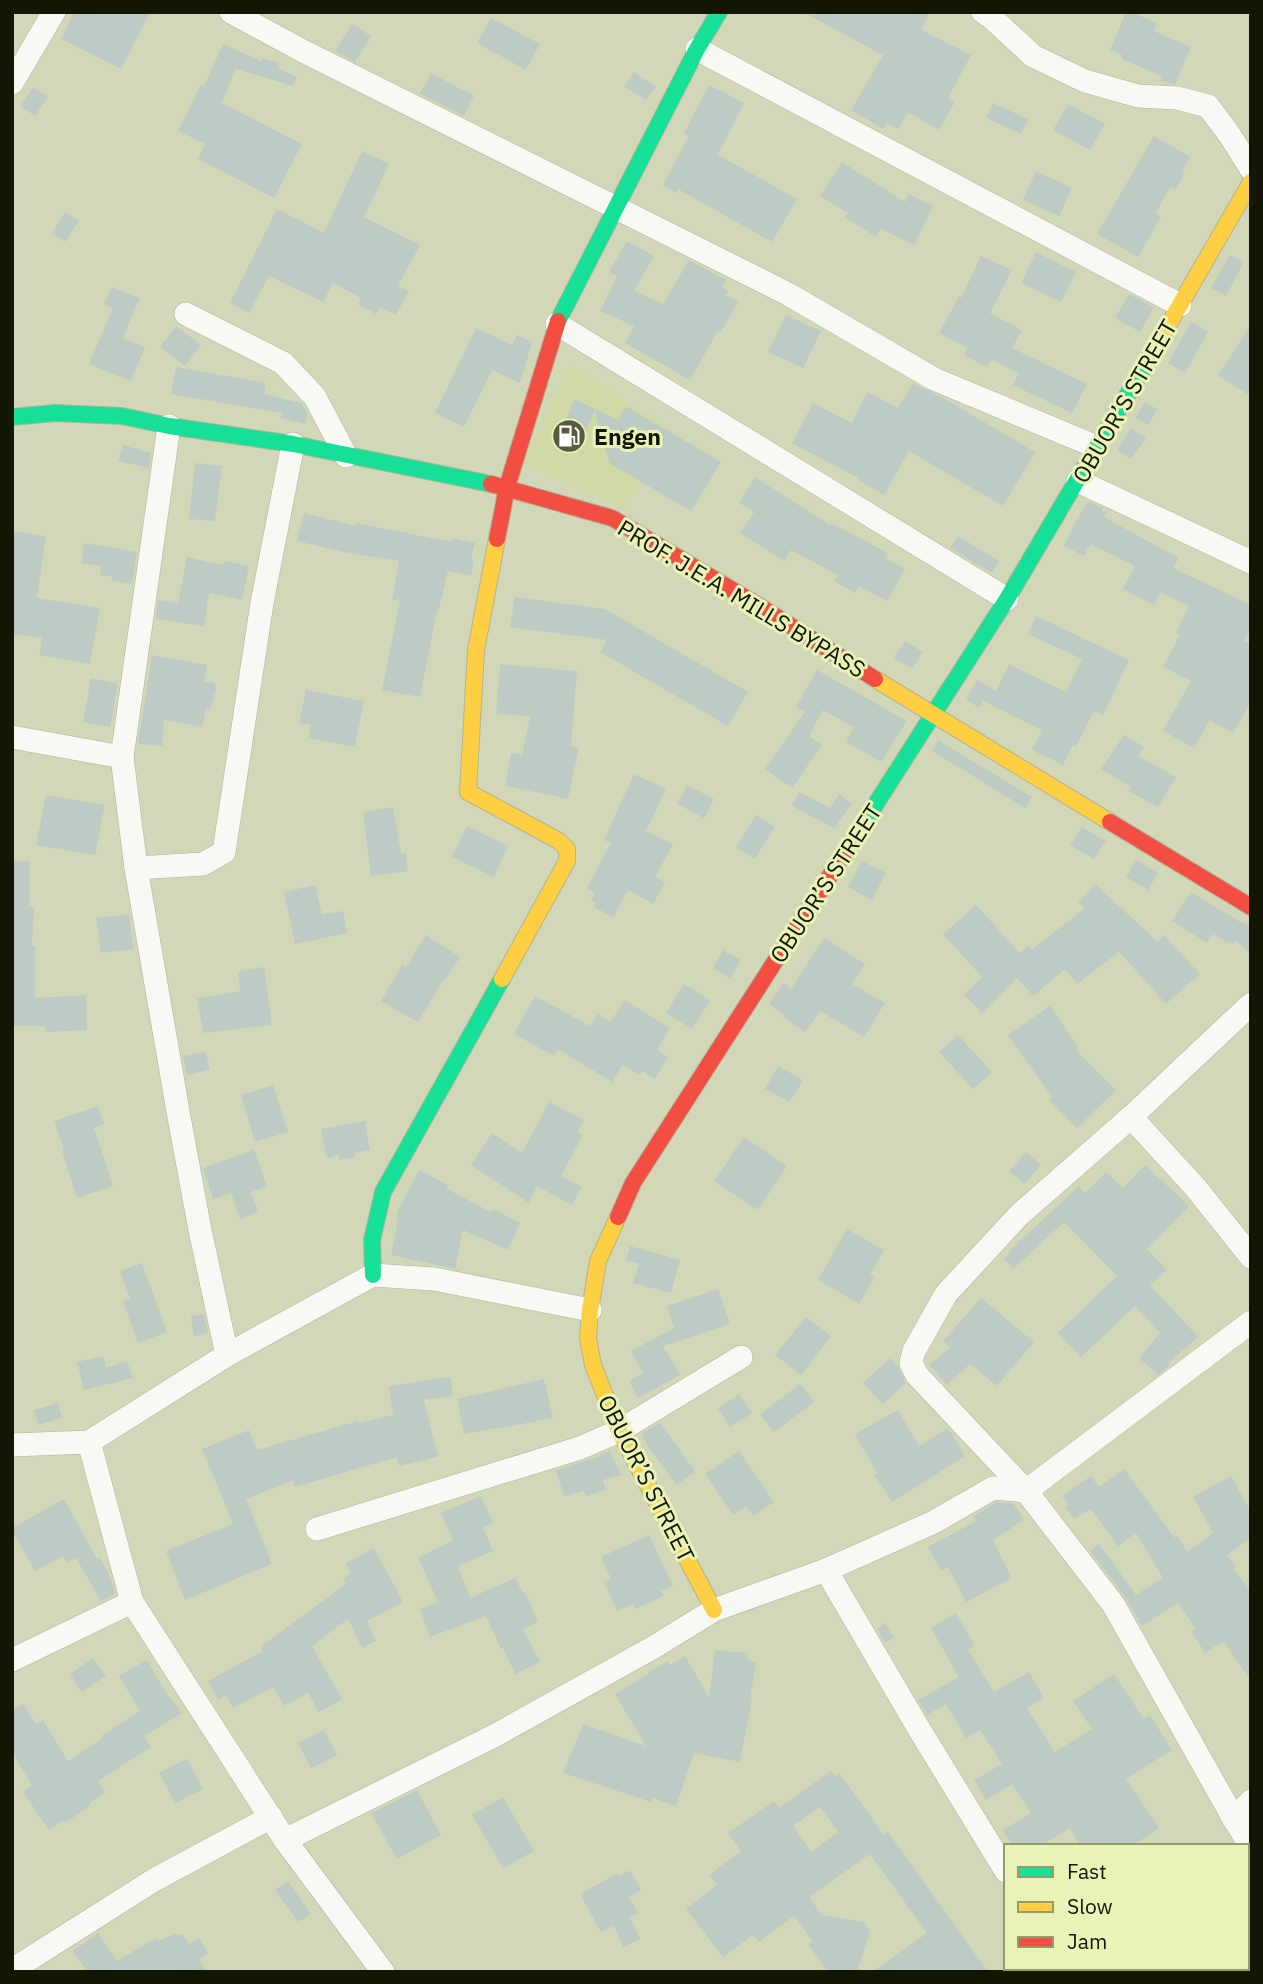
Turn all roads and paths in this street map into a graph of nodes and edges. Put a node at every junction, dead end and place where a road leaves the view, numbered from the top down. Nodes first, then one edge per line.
1 (54, 12) edge
2 (231, 12) edge
3 (719, 12) edge
4 (982, 12) edge
5 (697, 49) junction
6 (12, 83) edge
7 (1251, 169) edge
8 (1251, 182) edge
9 (615, 209) junction
10 (1180, 305) junction
11 (186, 314) dead end
12 (557, 324) junction
13 (12, 417) edge
14 (169, 426) junction
15 (293, 444) junction
16 (1097, 447) junction
17 (346, 456) junction
18 (1078, 481) junction
19 (507, 487) junction
20 (1251, 562) edge
21 (1007, 599) junction
22 (932, 715) junction
23 (12, 737) edge
24 (122, 757) junction
25 (136, 868) junction
26 (1251, 907) edge
27 (1251, 1004) edge
28 (1131, 1117) junction
29 (1251, 1256) edge
30 (373, 1275) junction
31 (590, 1310) junction
32 (1251, 1322) edge
33 (227, 1355) junction
34 (741, 1357) dead end
35 (619, 1432) junction
36 (89, 1442) junction
37 (12, 1446) edge
38 (1026, 1491) junction
39 (317, 1529) dead end
40 (826, 1570) junction
41 (132, 1602) junction
42 (714, 1610) junction
43 (12, 1660) edge
44 (1251, 1801) edge
45 (271, 1817) junction
46 (1234, 1819) junction
47 (285, 1840) junction
48 (1251, 1846) edge
49 (1004, 1868) edge
50 (12, 1970) edge
51 (383, 1972) edge

1 - 6 street
2 - 9 street
3 - 5 street
4 - 7 street
5 - 9 street
5 - 10 street
8 - 10 street, OBUOR’S STREET
9 - 12 street
9 - 16 street
10 - 16 street, OBUOR’S STREET
11 - 17 street
12 - 19 street
12 - 21 street
13 - 14 street, PROF. J.E.A. MILLS BYPASS
14 - 15 street, PROF. J.E.A. MILLS BYPASS
14 - 24 street
15 - 17 street, PROF. J.E.A. MILLS BYPASS
15 - 25 street
16 - 18 street, OBUOR’S STREET
17 - 19 street, PROF. J.E.A. MILLS BYPASS
18 - 20 street
18 - 21 street, OBUOR’S STREET
19 - 22 street, PROF. J.E.A. MILLS BYPASS
19 - 30 street
21 - 22 street, OBUOR’S STREET
22 - 26 street, PROF. J.E.A. MILLS BYPASS
22 - 31 street, OBUOR’S STREET
23 - 24 street
24 - 25 street
25 - 33 street
27 - 28 street
28 - 29 street
28 - 38 street
30 - 31 street
30 - 33 street
31 - 35 street, OBUOR’S STREET
32 - 38 street
33 - 36 street
34 - 35 street
35 - 39 street
35 - 42 street, OBUOR’S STREET
36 - 37 street
36 - 41 street
38 - 40 street
38 - 46 street
40 - 42 street
40 - 49 street
41 - 43 street
41 - 45 street
42 - 47 street
44 - 46 street
45 - 47 street
45 - 50 street
46 - 48 street
47 - 51 street

